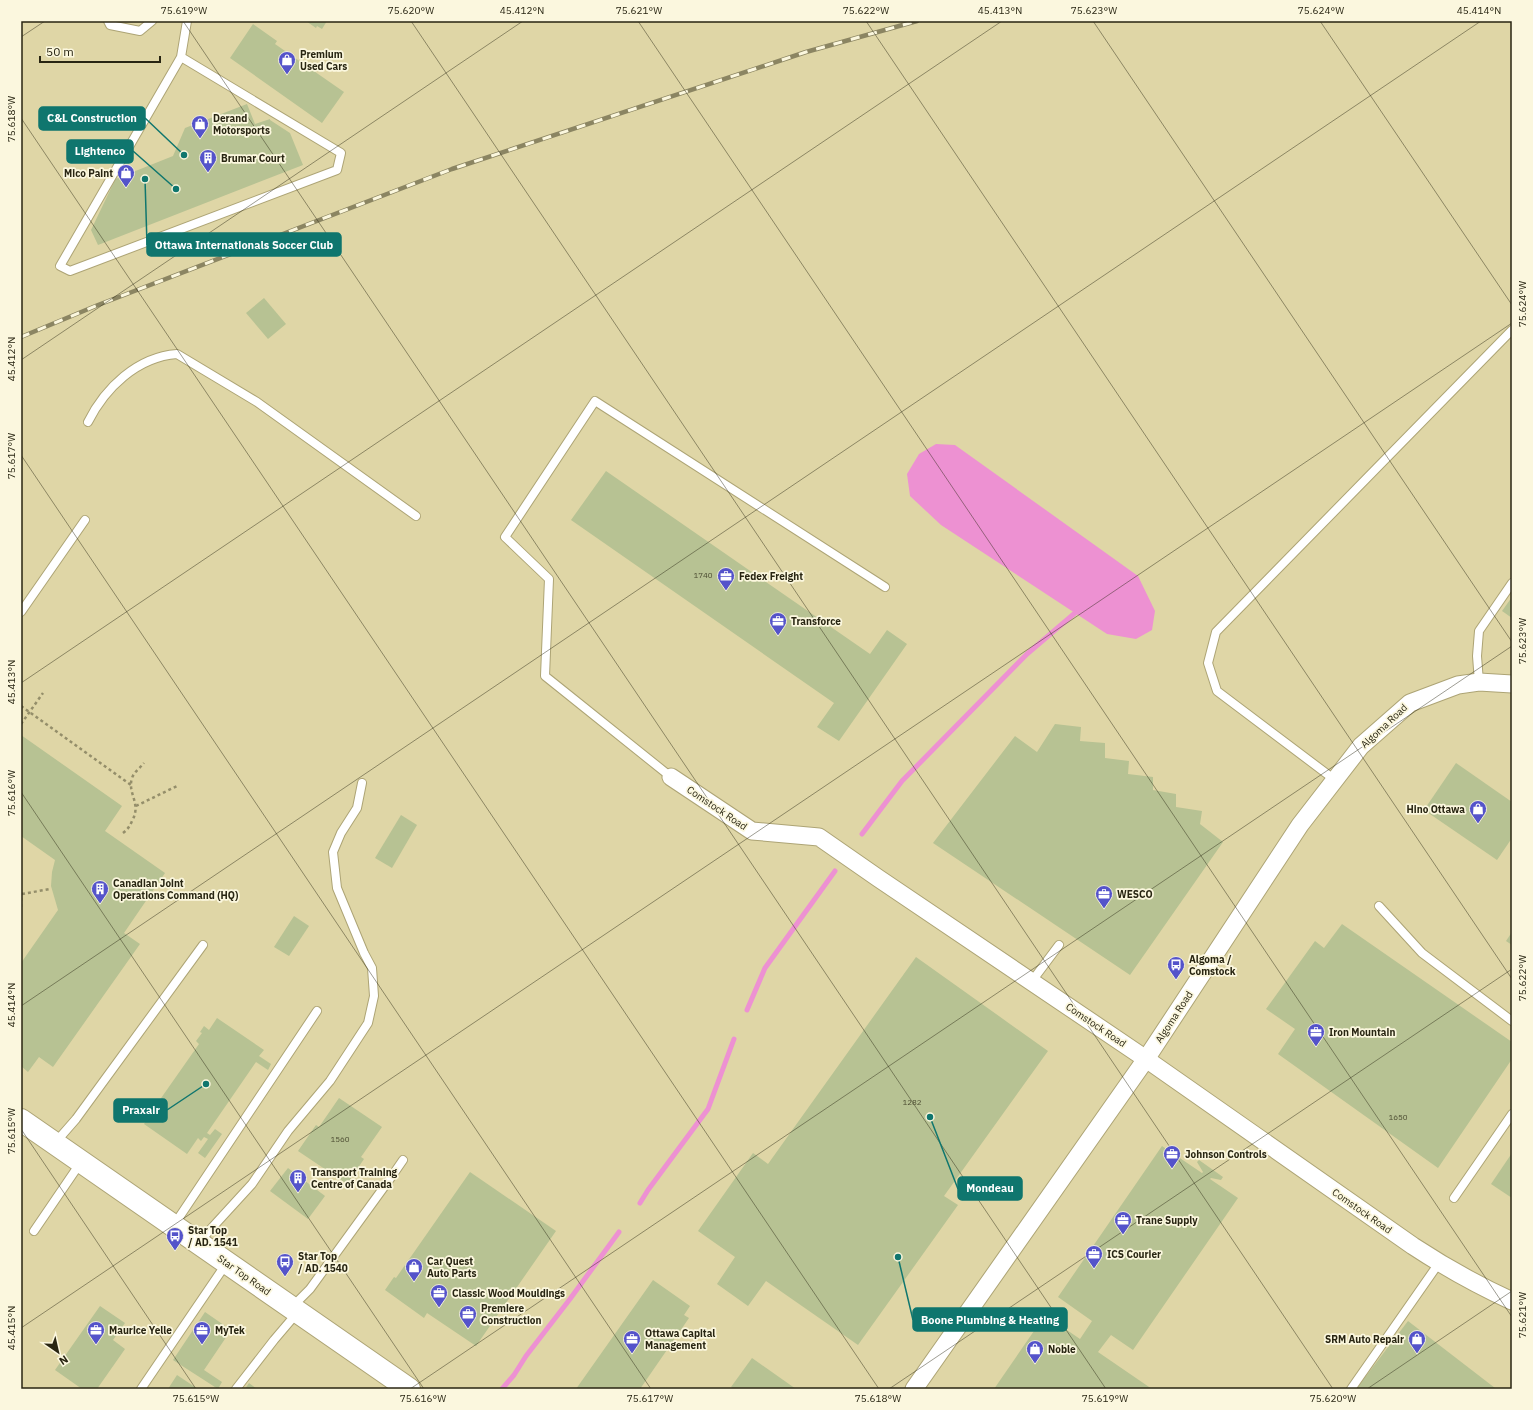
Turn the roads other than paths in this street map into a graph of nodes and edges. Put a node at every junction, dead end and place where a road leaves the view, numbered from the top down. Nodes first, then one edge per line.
1 (108, 21) edge
2 (152, 21) edge
3 (187, 21) edge
4 (181, 57) junction
5 (1512, 330) edge
6 (88, 422) dead end
7 (416, 516) dead end
8 (85, 520) dead end
9 (1512, 583) edge
10 (885, 587) dead end
11 (21, 612) edge
12 (1479, 682) junction
13 (1512, 684) edge
14 (671, 777) joint
15 (1335, 780) junction
16 (362, 783) dead end
17 (1379, 906) dead end
18 (203, 945) dead end
19 (1058, 945) dead end
20 (1032, 981) junction
21 (317, 1011) dead end
22 (1512, 1021) edge
23 (1146, 1059) junction
24 (1512, 1114) edge
25 (21, 1120) edge
26 (54, 1143) junction
27 (403, 1160) dead end
28 (81, 1162) junction
29 (1454, 1198) dead end
30 (173, 1226) junction
31 (34, 1231) dead end
32 (198, 1244) junction
33 (227, 1262) junction
34 (1439, 1263) junction
35 (1512, 1301) edge
36 (294, 1310) junction
37 (141, 1389) edge
38 (236, 1389) edge
39 (409, 1389) edge
40 (914, 1389) edge
41 (1352, 1389) edge

1 - 2 lane
3 - 4 lane
4 - 4 lane
5 - 15 lane
6 - 7 lane
8 - 11 lane
9 - 12 lane
10 - 14 lane
12 - 13 street, Algoma Road
12 - 15 street, Algoma Road
14 - 20 street, Comstock Road
15 - 23 street, Algoma Road
16 - 32 lane
17 - 22 lane
18 - 26 lane
19 - 20 lane
20 - 23 street, Comstock Road
21 - 30 lane
23 - 34 street, Comstock Road
23 - 40 street, Algoma Road
24 - 29 lane
25 - 26 street, Star Top Road
26 - 28 street, Star Top Road
27 - 36 lane
28 - 30 street, Star Top Road
28 - 31 lane
30 - 32 street, Star Top Road
32 - 33 street, Star Top Road
33 - 36 street, Star Top Road
33 - 37 lane
34 - 35 street, Comstock Road
34 - 41 lane
36 - 38 lane
36 - 39 street, Star Top Road

